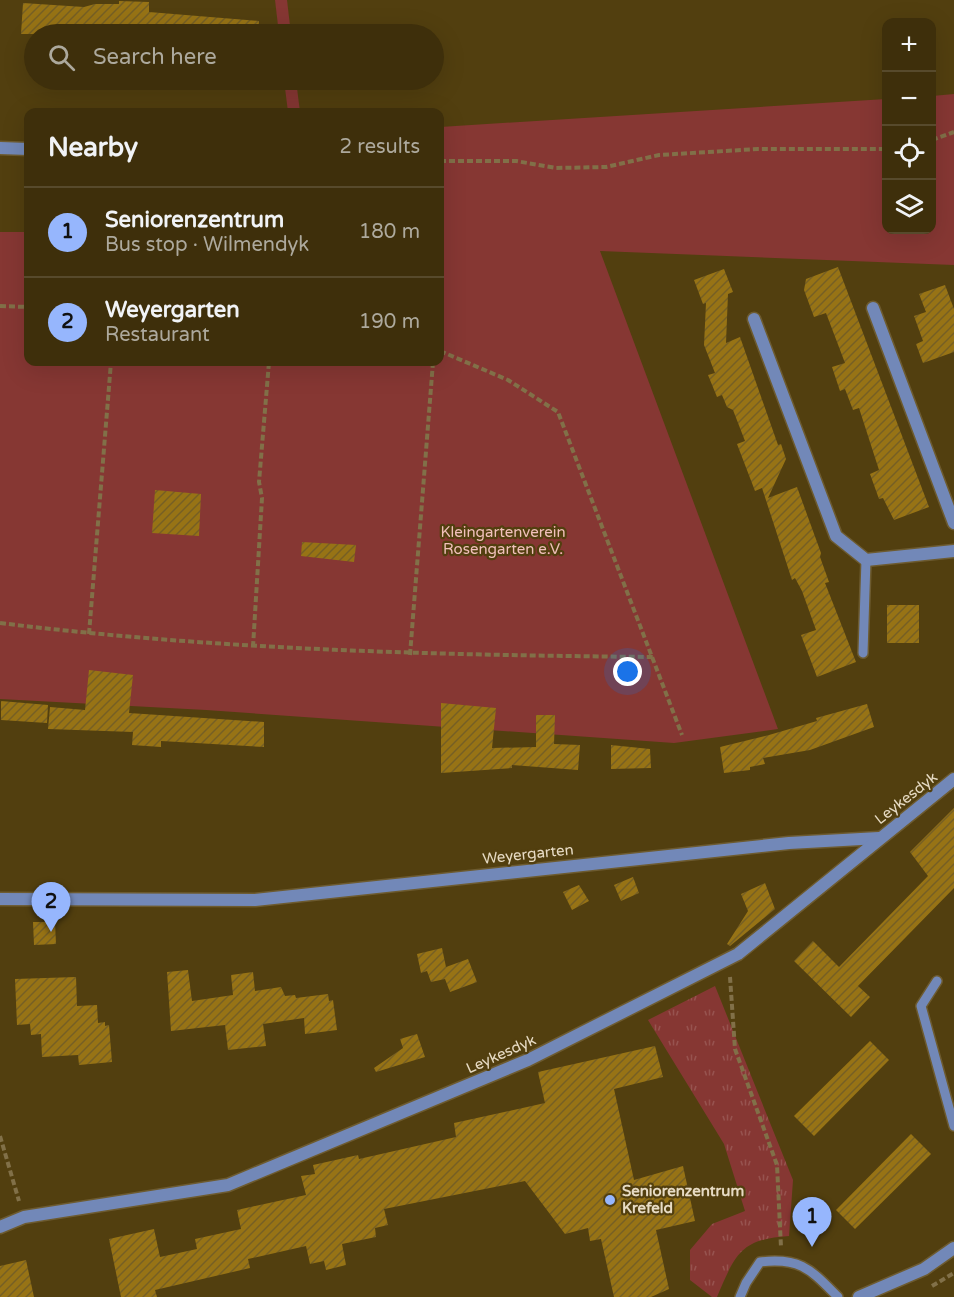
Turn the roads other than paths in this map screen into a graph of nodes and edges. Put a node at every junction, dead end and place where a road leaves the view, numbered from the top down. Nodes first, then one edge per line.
1 (0, 148) edge
2 (24, 149) edge
3 (873, 308) dead end
4 (754, 319) dead end
5 (954, 523) edge
6 (954, 551) edge
7 (866, 560) junction
8 (863, 653) dead end
9 (954, 779) edge
10 (879, 838) junction
11 (0, 899) edge
12 (937, 981) dead end
13 (954, 1126) edge
14 (0, 1227) edge
15 (954, 1248) edge
16 (740, 1297) edge
17 (838, 1297) edge
18 (859, 1297) edge

1 - 2 street
3 - 5 street
4 - 7 street
6 - 7 street
7 - 8 lane
9 - 10 street, Leykesdyk
10 - 11 street, Weyergarten
10 - 14 street, Leykesdyk
12 - 13 lane
15 - 18 street
16 - 17 lane

